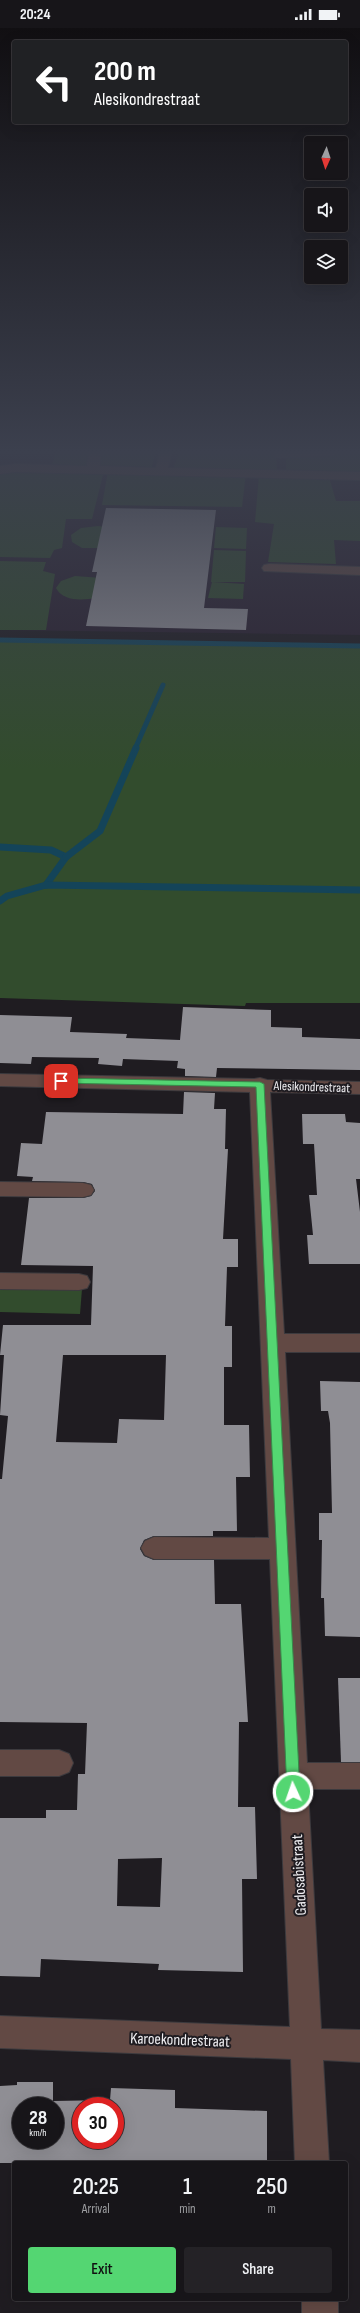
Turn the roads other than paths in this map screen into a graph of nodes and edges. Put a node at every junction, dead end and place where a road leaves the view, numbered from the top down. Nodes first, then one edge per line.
1 (269, 568) dead end
2 (360, 571) edge
3 (0, 1080) edge
4 (260, 1084) junction
5 (360, 1088) edge
6 (0, 1189) edge
7 (83, 1190) dead end
8 (0, 1281) edge
9 (79, 1282) dead end
10 (272, 1343) junction
11 (360, 1343) edge
12 (154, 1548) dead end
13 (282, 1549) junction
14 (0, 1763) edge
15 (60, 1763) dead end
16 (293, 1776) junction
17 (360, 1776) edge
18 (0, 2032) edge
19 (306, 2044) junction
20 (360, 2046) edge
21 (312, 2161) edge
22 (320, 2301) edge
23 (320, 2313) edge

1 - 2 street
3 - 4 street, Alesikondrestraat
4 - 5 street, Alesikondrestraat
4 - 10 street, Gadosabistraat
6 - 7 street
8 - 9 street
10 - 11 street
10 - 13 street, Gadosabistraat
12 - 13 street
13 - 16 street, Gadosabistraat
14 - 15 street
16 - 17 street
16 - 19 street, Gadosabistraat
18 - 19 street, Karoekondrestraat
19 - 20 street, Karoekondrestraat
19 - 21 street, Gadosabistraat
22 - 23 street

